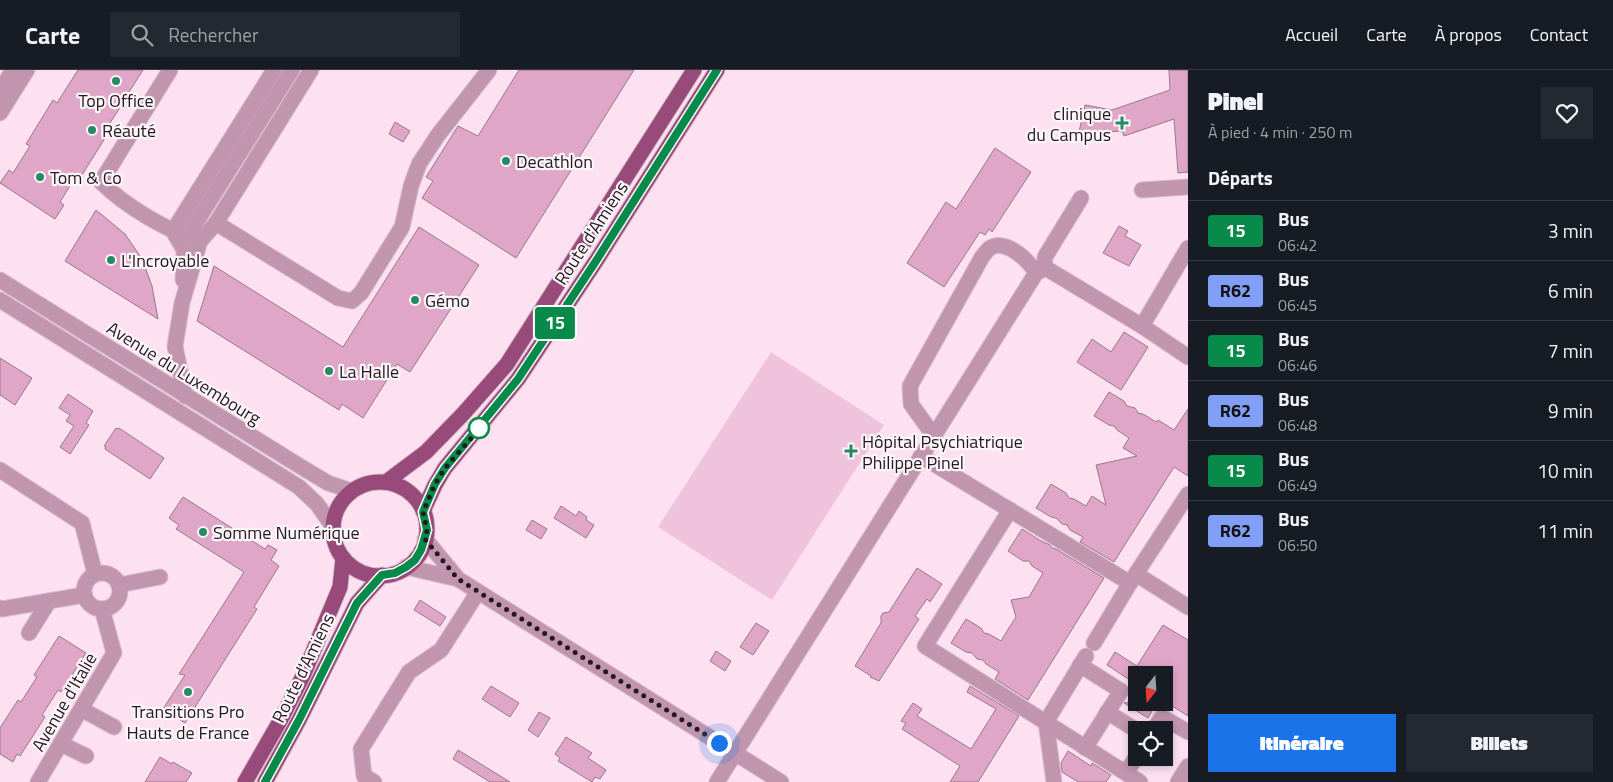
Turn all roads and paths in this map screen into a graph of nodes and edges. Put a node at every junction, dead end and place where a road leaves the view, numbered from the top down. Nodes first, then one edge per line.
1 (14, 70) edge
2 (27, 70) edge
3 (170, 70) edge
4 (274, 70) edge
5 (292, 70) edge
6 (311, 70) edge
7 (489, 70) edge
8 (694, 70) edge
9 (717, 70) edge
10 (0, 91) edge
11 (0, 113) edge
12 (1188, 187) edge
13 (1142, 190) dead end
14 (1081, 198) dead end
15 (216, 223) junction
16 (174, 232) junction
17 (191, 239) junction
18 (1188, 248) edge
19 (1040, 271) junction
20 (0, 280) edge
21 (0, 300) edge
22 (1142, 326) junction
23 (1188, 357) edge
24 (185, 396) junction
25 (934, 436) junction
26 (922, 456) junction
27 (0, 470) edge
28 (386, 482) junction
29 (352, 491) junction
30 (1188, 494) edge
31 (1010, 510) junction
32 (423, 512) junction
33 (332, 527) junction
34 (425, 539) junction
35 (343, 558) junction
36 (406, 567) junction
37 (95, 574) junction
38 (382, 575) junction
39 (160, 576) dead end
40 (1133, 578) junction
41 (458, 579) junction
42 (119, 586) junction
43 (478, 592) junction
44 (84, 595) junction
45 (49, 601) junction
46 (1188, 607) edge
47 (1, 609) edge
48 (102, 609) junction
49 (29, 633) dead end
50 (1094, 643) dead end
51 (81, 709) junction
52 (1107, 712) junction
53 (1159, 721) edge
54 (1170, 721) edge
55 (1046, 722) junction
56 (1173, 723) edge
57 (1128, 725) edge
58 (114, 727) dead end
59 (1188, 732) edge
60 (61, 744) junction
61 (1085, 748) junction
62 (735, 753) junction
63 (86, 756) dead end
64 (1130, 766) edge
65 (1188, 766) edge
66 (1126, 773) junction
67 (38, 782) edge
68 (245, 782) edge
69 (265, 782) edge
70 (374, 782) edge
71 (717, 782) edge
72 (781, 782) edge
73 (1054, 782) edge
74 (1140, 782) edge
75 (1178, 782) edge

1 - 10 street
2 - 11 street
3 - 16 street
4 - 16 street
5 - 17 street
6 - 15 street
7 - 15 street
8 - 28 main road, Route d'Amiens
9 - 32 main road, Route d'Amiens
12 - 13 street
14 - 19 street
15 - 17 street
16 - 17 street
17 - 24 street
18 - 22 street
19 - 22 street
19 - 25 street
19 - 25 street
20 - 24 street, Avenue du Luxembourg
21 - 33 street, Avenue du Luxembourg
22 - 23 street
24 - 29 street, Avenue du Luxembourg
25 - 26 street
26 - 31 street
26 - 62 street
27 - 37 street
28 - 29 main road
28 - 32 main road
29 - 33 main road
30 - 40 street
31 - 40 street
31 - 55 street
32 - 34 main road
33 - 35 main road
34 - 36 main road
34 - 41 street
35 - 38 main road
35 - 68 main road
36 - 38 main road
36 - 41 street
37 - 42 street
37 - 44 street
38 - 69 main road, Route d'Amiens
39 - 42 street
40 - 46 street
40 - 50 street
41 - 43 street
42 - 48 street
43 - 62 street
43 - 70 street
44 - 45 street
44 - 48 street
45 - 47 street
45 - 49 street
48 - 51 street, Avenue d'Italie
51 - 58 street
51 - 60 street, Avenue d'Italie
52 - 55 street
52 - 57 street
52 - 61 street
53 - 54 street
55 - 61 street
55 - 73 street
56 - 59 street
60 - 63 street
60 - 67 street, Avenue d'Italie
61 - 66 street
62 - 71 street
62 - 72 street
64 - 66 street
65 - 75 street
66 - 74 street

